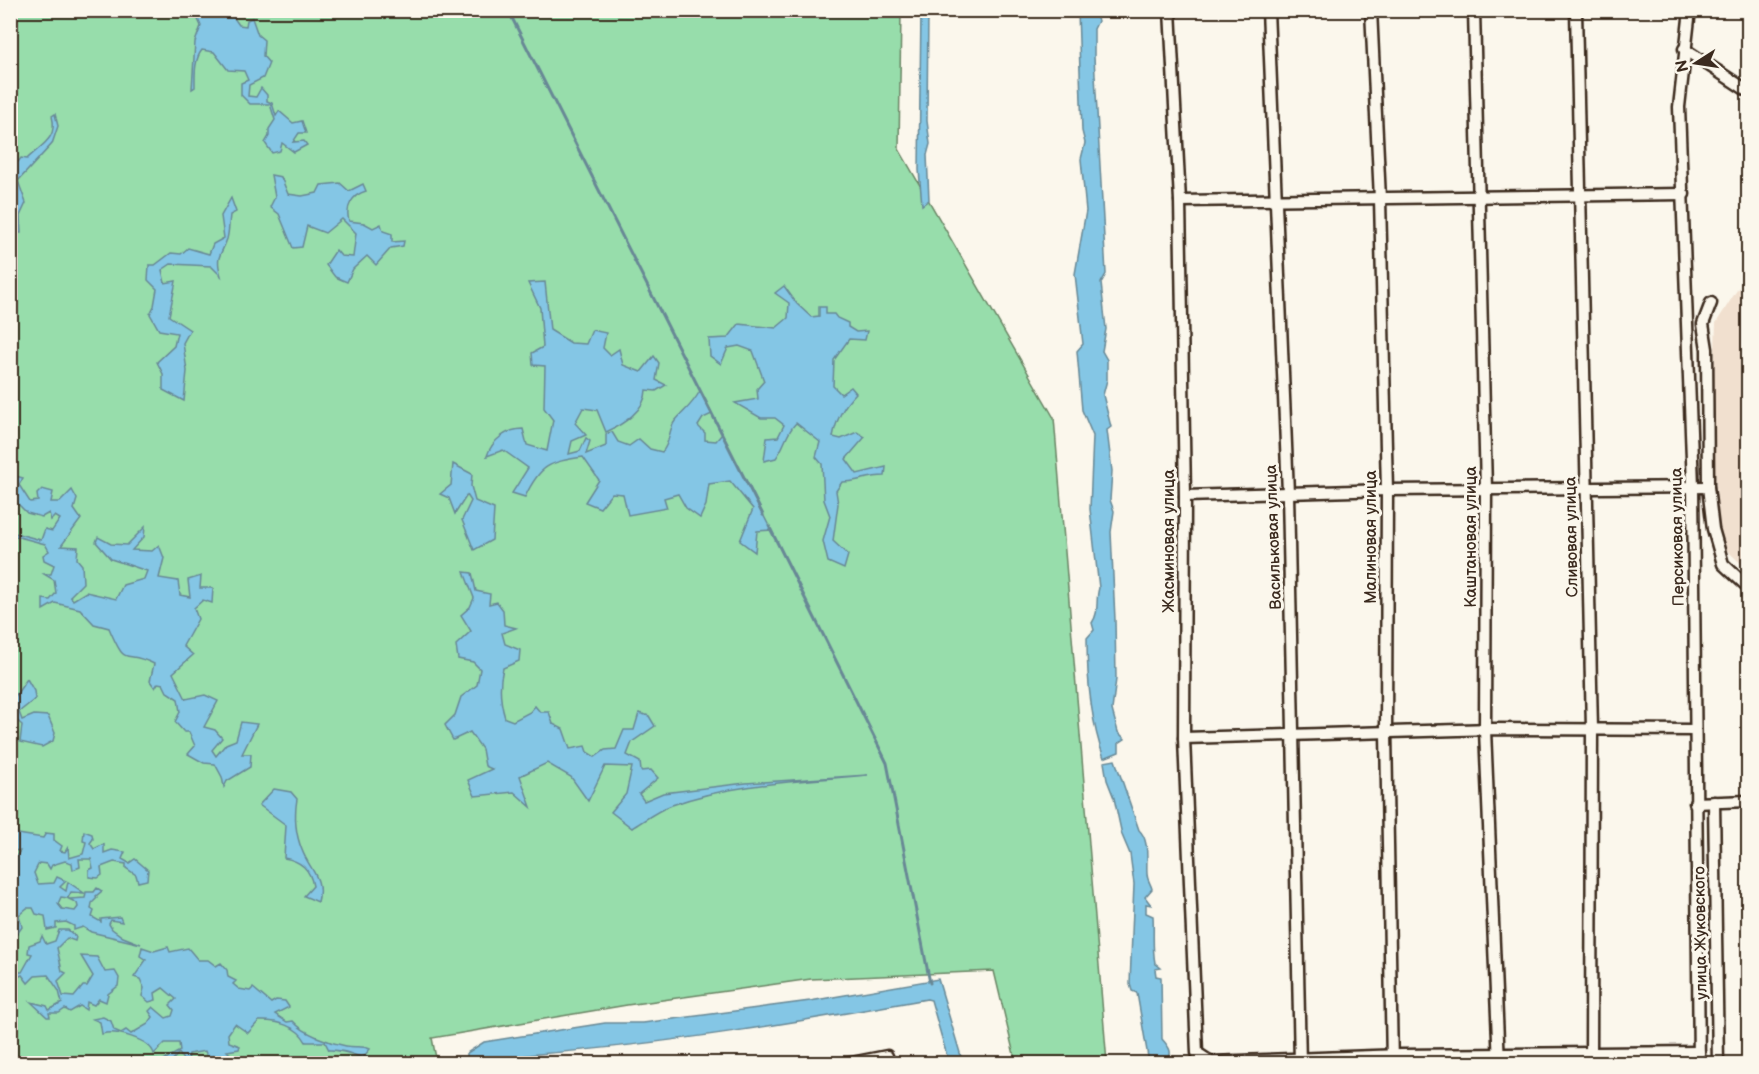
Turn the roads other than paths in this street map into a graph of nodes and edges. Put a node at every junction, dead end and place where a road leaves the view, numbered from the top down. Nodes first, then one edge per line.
1 (1170, 10) edge
2 (1268, 10) edge
3 (1371, 10) edge
4 (1474, 10) edge
5 (1576, 10) edge
6 (1690, 10) edge
7 (1684, 48) junction
8 (1749, 91) edge
9 (1684, 194) junction
10 (1579, 196) junction
11 (1480, 198) junction
12 (1380, 199) junction
13 (1275, 200) junction
14 (1180, 201) junction
15 (1711, 303) dead end
16 (1693, 486) junction
17 (1586, 487) junction
18 (1708, 487) junction
19 (1486, 489) junction
20 (1387, 490) junction
21 (1288, 493) junction
22 (1185, 496) junction
23 (1749, 587) edge
24 (1592, 729) junction
25 (1485, 730) junction
26 (1695, 730) junction
27 (1386, 733) junction
28 (1294, 736) junction
29 (1184, 738) junction
30 (1749, 801) edge
31 (1714, 802) junction
32 (1695, 803) junction
33 (1591, 1058) edge
34 (1699, 1058) edge
35 (1499, 1059) edge
36 (888, 1060) edge
37 (1391, 1060) edge
38 (1300, 1061) edge
39 (1211, 1063) edge
40 (846, 1064) edge
41 (1718, 1064) edge

1 - 14 street, Жасминовая улица
2 - 13 street, Васильковая улица
3 - 12 street, Малиновая улица
4 - 11 street, Каштановая улица
5 - 10 street, Сливовая улица
6 - 7 street, Персиковая улица
7 - 8 street
7 - 9 street, Персиковая улица
9 - 10 street
9 - 16 street, Персиковая улица
10 - 11 street
10 - 17 street, Сливовая улица
11 - 12 street
11 - 19 street, Каштановая улица
12 - 13 street
12 - 20 street, Малиновая улица
13 - 14 street
13 - 21 street, Васильковая улица
14 - 22 street, Жасминовая улица
15 - 18 street
16 - 17 street
16 - 18 street
16 - 26 street, Персиковая улица
17 - 19 street
17 - 24 street, Сливовая улица
18 - 23 street
19 - 20 street
19 - 25 street, Каштановая улица
20 - 21 street
20 - 27 street, Малиновая улица
21 - 22 street
21 - 28 street, Васильковая улица
22 - 29 street, Жасминовая улица
24 - 25 street
24 - 26 street
24 - 33 street, Сливовая улица
25 - 27 street
25 - 35 street, Каштановая улица
26 - 32 street, Персиковая улица
27 - 28 street
27 - 37 street, Малиновая улица
28 - 29 street
28 - 38 street, Васильковая улица
29 - 39 street, Жасминовая улица
30 - 31 street
31 - 32 street
31 - 41 street, улица Жуковского
32 - 34 street, Персиковая улица
33 - 34 street
33 - 35 street
35 - 37 street
36 - 40 street
37 - 38 street
38 - 39 street

